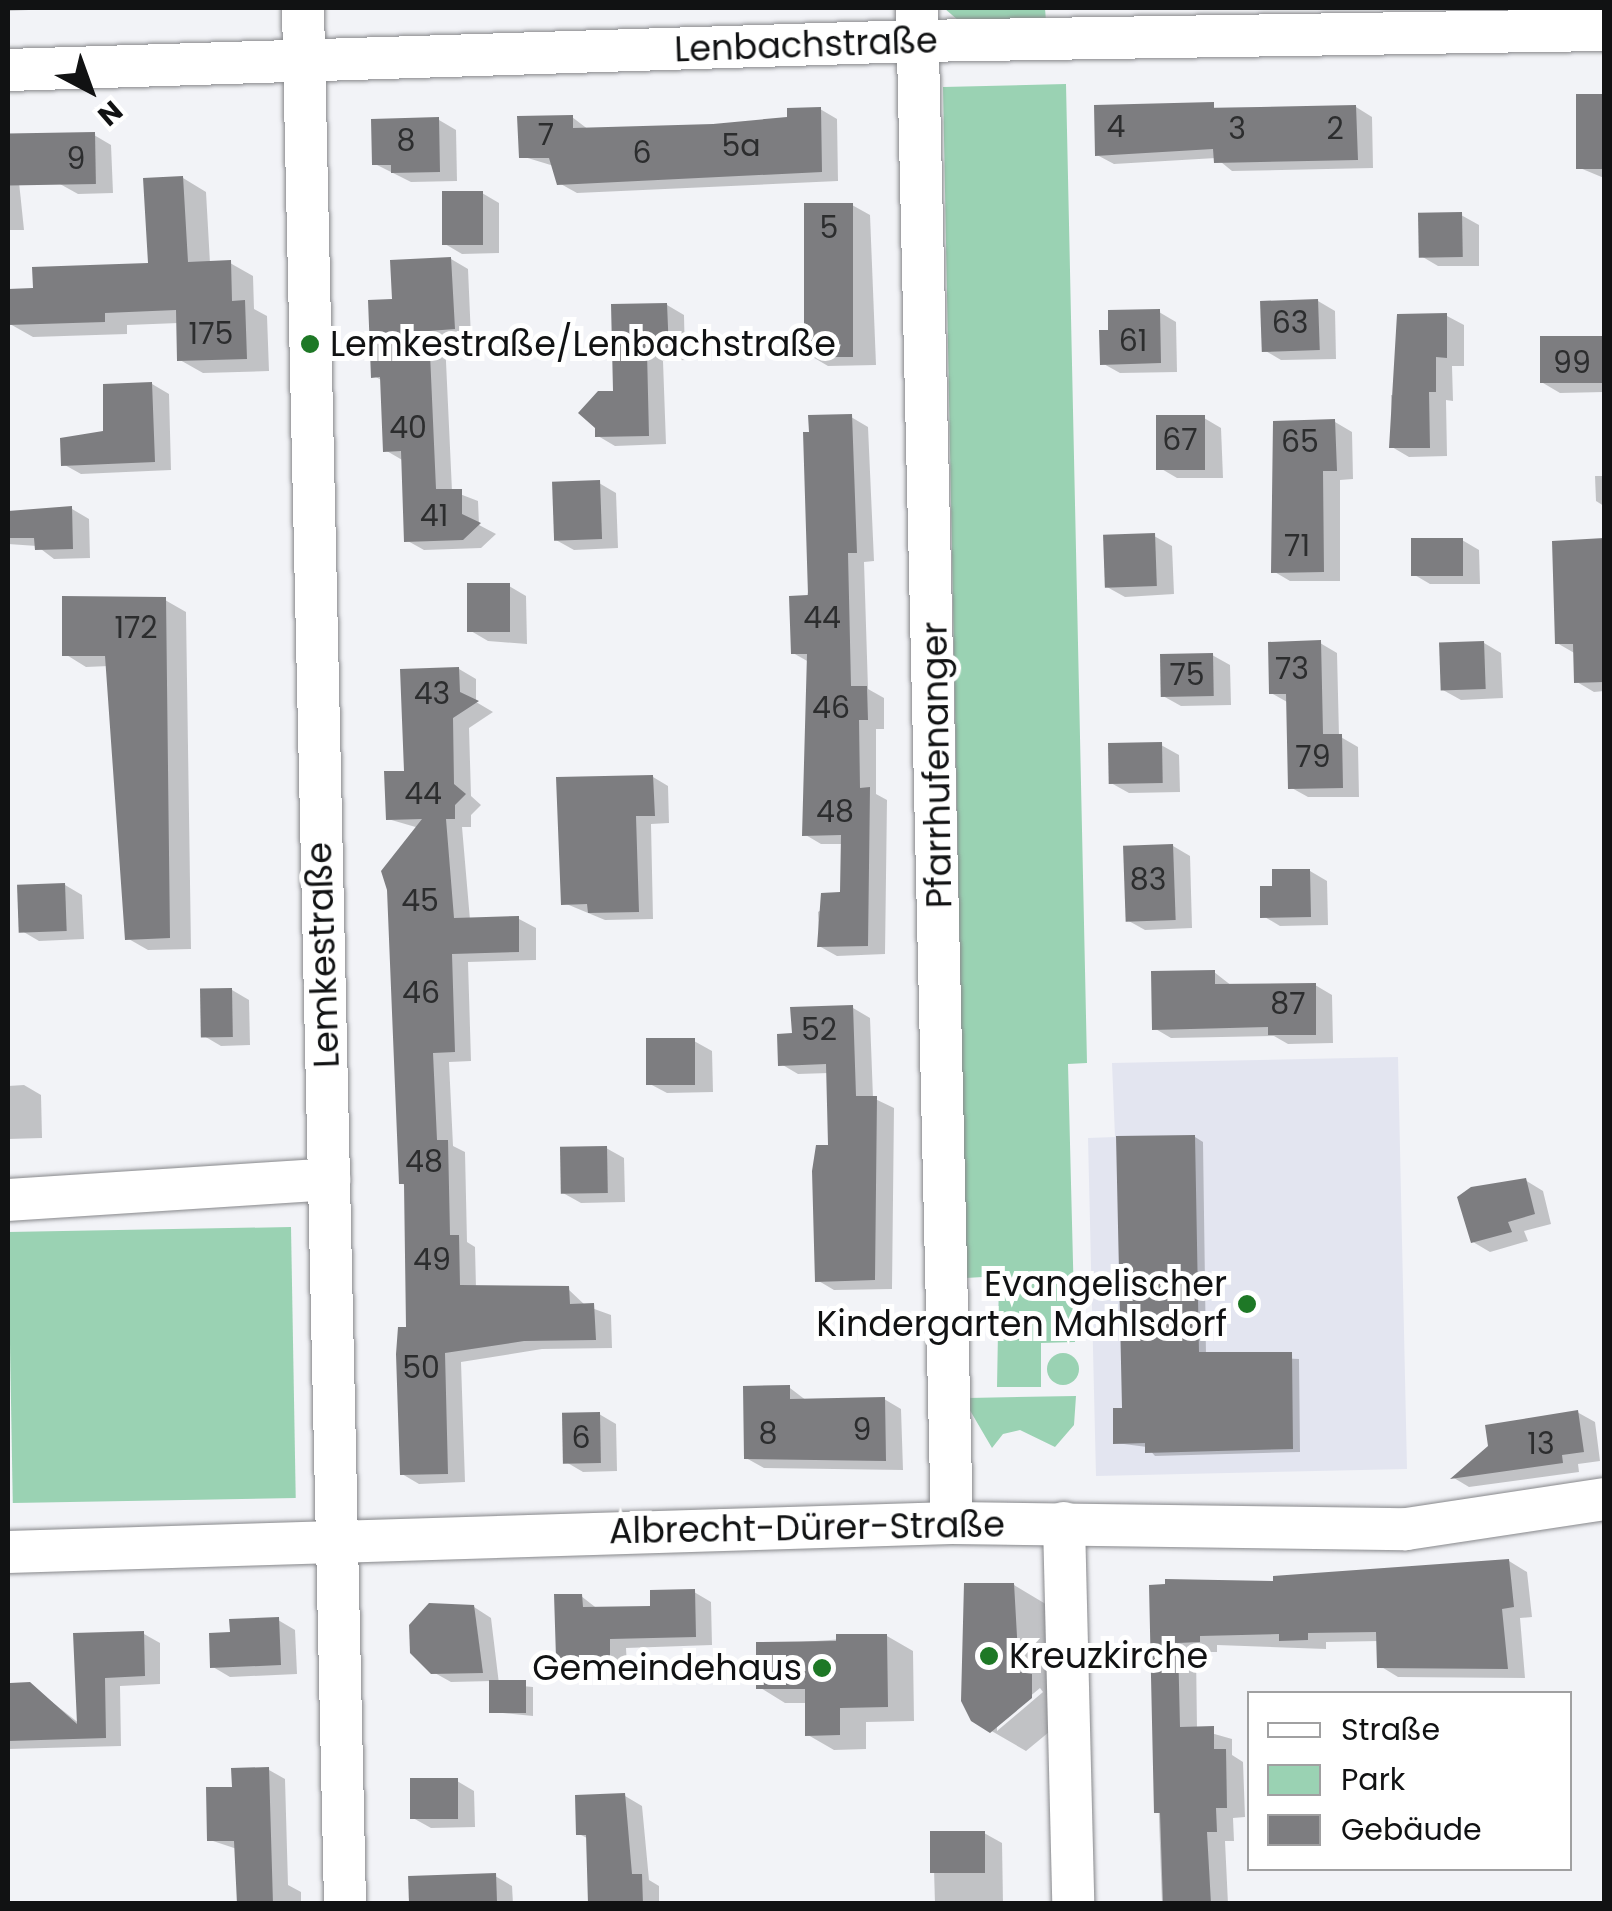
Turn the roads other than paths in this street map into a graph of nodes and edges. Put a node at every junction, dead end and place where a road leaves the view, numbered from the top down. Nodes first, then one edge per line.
1 (303, 8) edge
2 (917, 24) edge
3 (1604, 30) edge
4 (304, 61) junction
5 (8, 70) edge
6 (329, 1179) junction
7 (8, 1200) edge
8 (1604, 1499) edge
9 (952, 1523) junction
10 (1064, 1523) junction
11 (338, 1540) junction
12 (8, 1552) edge
13 (345, 1904) edge
14 (1074, 1904) edge

1 - 4 street, Lemkestraße
2 - 3 street, Lenbachstraße
2 - 4 street, Lenbachstraße
2 - 9 street, Pfarrhufenanger
4 - 5 street, Lenbachstraße
4 - 6 street, Lemkestraße
6 - 7 street
6 - 11 street, Lemkestraße
8 - 10 street, Albrecht-Dürer-Straße
9 - 10 street, Albrecht-Dürer-Straße
9 - 11 street, Albrecht-Dürer-Straße
10 - 14 street
11 - 12 street, Albrecht-Dürer-Straße
11 - 13 street, Lemkestraße

